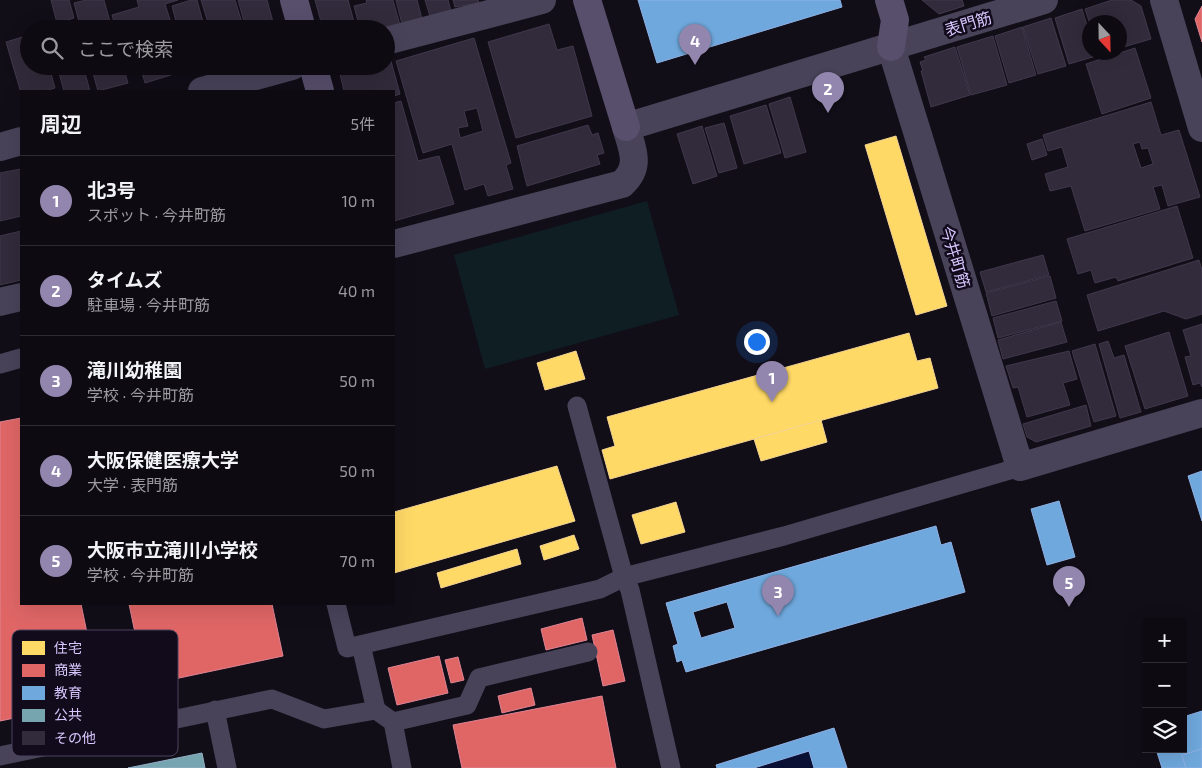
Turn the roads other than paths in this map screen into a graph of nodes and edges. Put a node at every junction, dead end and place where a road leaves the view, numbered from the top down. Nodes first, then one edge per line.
1 (294, 0) edge
2 (542, 0) edge
3 (587, 0) edge
4 (889, 0) edge
5 (1044, 0) edge
6 (1164, 0) edge
7 (300, 20) edge
8 (395, 40) edge
9 (891, 47) junction
10 (260, 75) edge
11 (316, 75) edge
12 (206, 90) edge
13 (320, 90) edge
14 (626, 126) junction
15 (1202, 128) edge
16 (20, 142) edge
17 (0, 147) edge
18 (395, 244) edge
19 (20, 297) edge
20 (0, 302) edge
21 (20, 358) edge
22 (0, 364) edge
23 (577, 406) dead end
24 (1202, 413) edge
25 (1020, 467) junction
26 (624, 577) junction
27 (336, 605) edge
28 (361, 645) junction
29 (588, 652) dead end
30 (215, 710) junction
31 (376, 710) junction
32 (178, 718) edge
33 (393, 722) junction
34 (227, 768) edge
35 (402, 768) edge
36 (670, 768) edge

1 - 7 street
2 - 8 street
3 - 14 street
4 - 9 street
5 - 9 street, 表門筋
6 - 15 street
9 - 14 street, 表門筋
9 - 25 street, 今井町筋
10 - 12 street
11 - 13 street
14 - 18 street
16 - 17 street
19 - 20 street
21 - 22 lane
23 - 26 lane
24 - 25 street
25 - 26 lane
26 - 28 lane
26 - 36 lane
27 - 28 lane
28 - 31 lane
29 - 33 lane
30 - 31 lane
30 - 32 lane
30 - 34 lane
31 - 33 lane
33 - 35 lane

